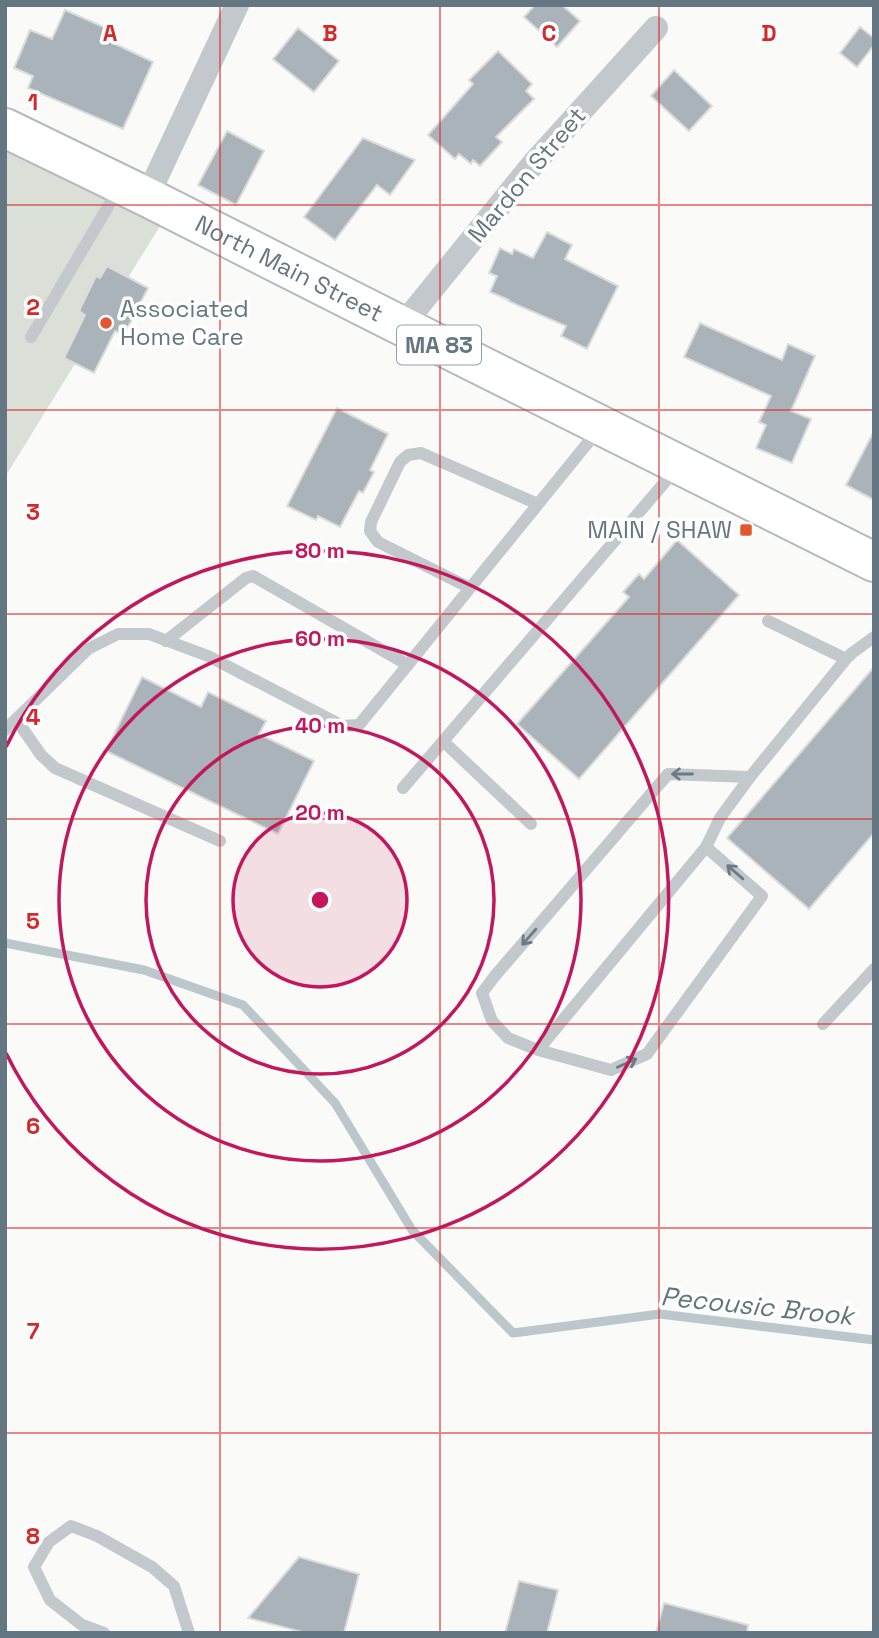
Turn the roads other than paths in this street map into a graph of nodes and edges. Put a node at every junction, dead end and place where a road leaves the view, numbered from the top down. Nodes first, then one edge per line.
1 (238, 8) edge
2 (656, 28) dead end
3 (10, 133) edge
4 (134, 191) junction
5 (402, 326) junction
6 (31, 337) dead end
7 (601, 426) junction
8 (680, 465) junction
9 (538, 504) junction
10 (874, 562) edge
11 (470, 588) junction
12 (768, 621) dead end
13 (874, 636) edge
14 (166, 641) junction
15 (846, 659) junction
16 (408, 665) junction
17 (16, 719) junction
18 (5, 730) edge
19 (443, 741) junction
20 (750, 777) junction
21 (403, 788) dead end
22 (531, 824) dead end
23 (220, 841) dead end
24 (706, 847) junction
25 (874, 969) edge
26 (823, 1024) dead end
27 (538, 1050) junction
28 (104, 1633) edge
29 (189, 1633) edge

1 - 4 street
2 - 5 street, Mardon Street
3 - 4 main road, North Main Street / MA 83
4 - 5 main road, North Main Street / MA 83
4 - 6 lane
5 - 7 main road, North Main Street / MA 83
7 - 8 main road, North Main Street / MA 83
7 - 9 lane
8 - 10 main road, North Main Street / MA 83
8 - 19 lane
9 - 11 lane
9 - 11 lane
11 - 16 lane
12 - 15 lane
13 - 15 lane
14 - 16 lane
14 - 16 lane
14 - 17 lane
15 - 20 lane
17 - 18 lane
17 - 23 lane
19 - 21 lane
19 - 22 lane
20 - 24 lane
20 -> 27 lane
24 - 27 lane
27 -> 24 lane
25 - 26 lane
28 - 29 lane

